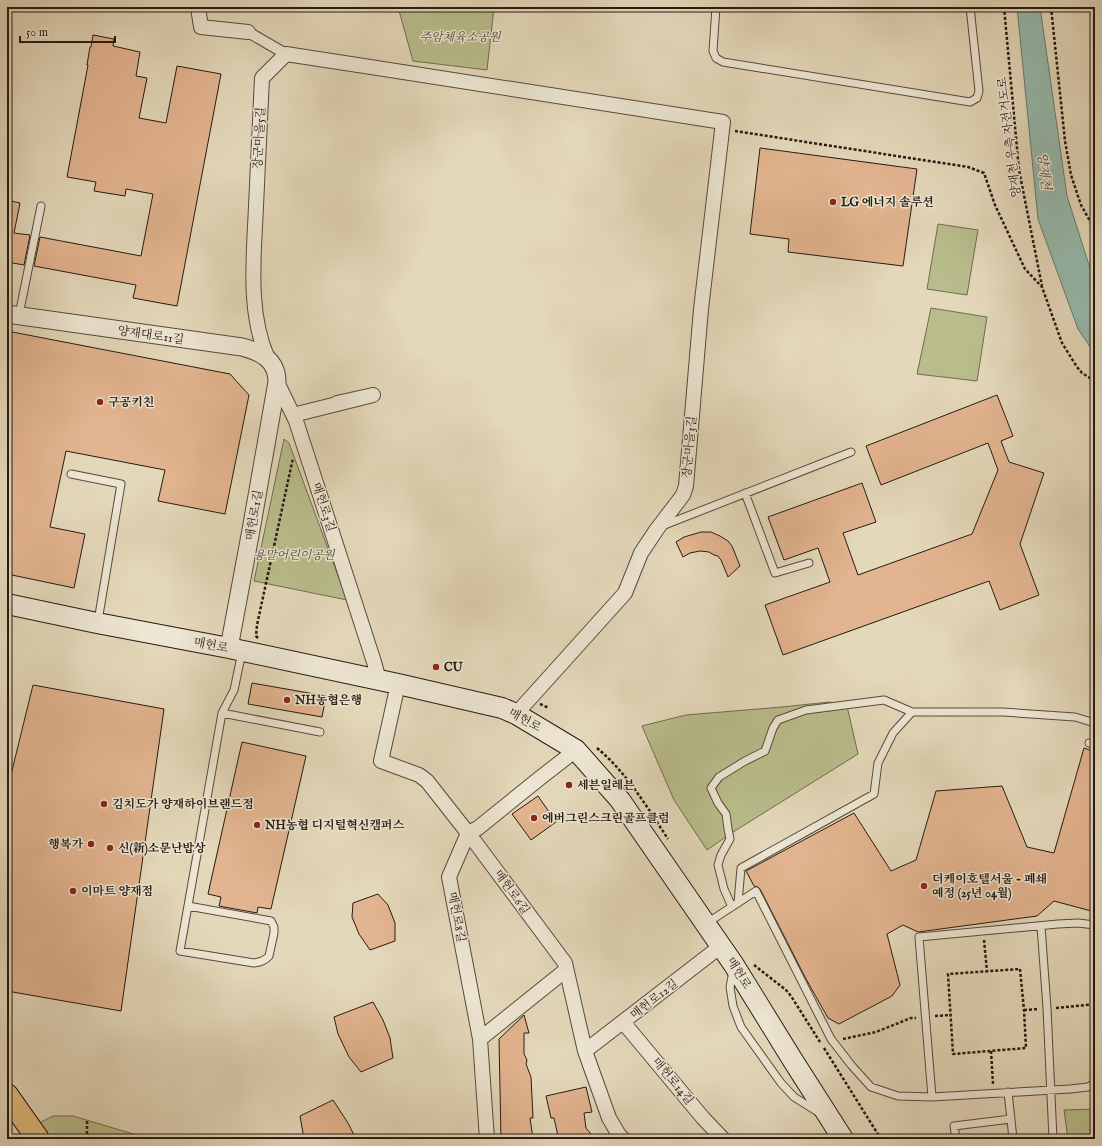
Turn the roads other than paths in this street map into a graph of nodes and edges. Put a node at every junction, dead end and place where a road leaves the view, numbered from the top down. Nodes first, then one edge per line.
1 (198, 7) edge
2 (716, 7) edge
3 (970, 7) edge
4 (248, 32) joint
5 (286, 54) junction
6 (41, 206) dead end
7 (13, 315) edge
8 (268, 359) junction
9 (277, 382) junction
10 (373, 395) dead end
11 (293, 415) junction
12 (852, 452) dead end
13 (71, 474) dead end
14 (745, 493) junction
15 (657, 529) junction
16 (809, 563) dead end
17 (7, 604) edge
18 (97, 623) junction
19 (235, 650) junction
20 (389, 682) junction
21 (912, 712) junction
22 (222, 713) junction
23 (516, 714) junction
24 (1095, 722) edge
25 (320, 732) dead end
26 (576, 750) junction
27 (468, 834) junction
28 (735, 905) junction
29 (188, 906) junction
30 (706, 924) junction
31 (1095, 925) edge
32 (1041, 926) junction
33 (721, 946) junction
34 (734, 965) junction
35 (566, 970) junction
36 (624, 1022) junction
37 (480, 1039) junction
38 (586, 1051) junction
39 (1095, 1083) edge
40 (1051, 1089) junction
41 (1008, 1092) junction
42 (7, 1095) edge
43 (932, 1097) junction
44 (1011, 1119) junction
45 (831, 1120) junction
46 (619, 1138) edge
47 (38, 1139) edge
48 (487, 1139) edge
49 (724, 1139) edge
50 (844, 1139) edge
51 (956, 1139) edge
52 (1013, 1139) edge
53 (1053, 1139) edge

1 - 4 street
2 - 3 lane
4 - 5 street
5 - 8 street, 장군마을5길
5 - 15 street, 장군마을3길
6 - 7 lane
7 - 8 street, 양재대로11길
8 - 9 street
9 - 11 street, 매헌로3길
9 - 19 street, 매헌로1길
10 - 11 street
11 - 20 street, 매헌로3길
12 - 14 lane
13 - 18 lane
14 - 15 lane
14 - 16 lane
15 - 23 street, 장군마을3길
17 - 18 main road, 매헌로
18 - 19 main road, 매헌로
19 - 20 main road, 매헌로
19 - 22 lane
20 - 23 main road, 매헌로
20 - 27 street, 매헌로6길
21 - 24 lane
21 - 28 lane
21 - 28 lane
22 - 25 lane
22 - 29 lane
23 - 26 main road, 매헌로
26 - 27 street
26 - 30 main road, 매헌로
27 - 35 street, 매헌로6길
27 - 37 street, 매헌로8길
28 - 30 lane
28 - 43 lane
29 - 29 lane
30 - 33 main road, 매헌로
31 - 32 lane
32 - 40 lane
32 - 43 lane
33 - 34 main road, 매헌로
33 - 36 street, 매헌로12길
34 - 45 main road, 매헌로
34 - 45 lane
35 - 37 street
35 - 38 street, 매헌로6길
36 - 38 street, 매헌로12길
36 - 49 street, 매헌로14길
37 - 48 street, 매헌로8길
38 - 46 street, 매헌로6길
39 - 40 lane
40 - 41 lane
40 - 53 lane
41 - 43 lane
41 - 44 lane
42 - 47 highway
44 - 51 lane
44 - 52 lane
45 - 50 main road, 매헌로

